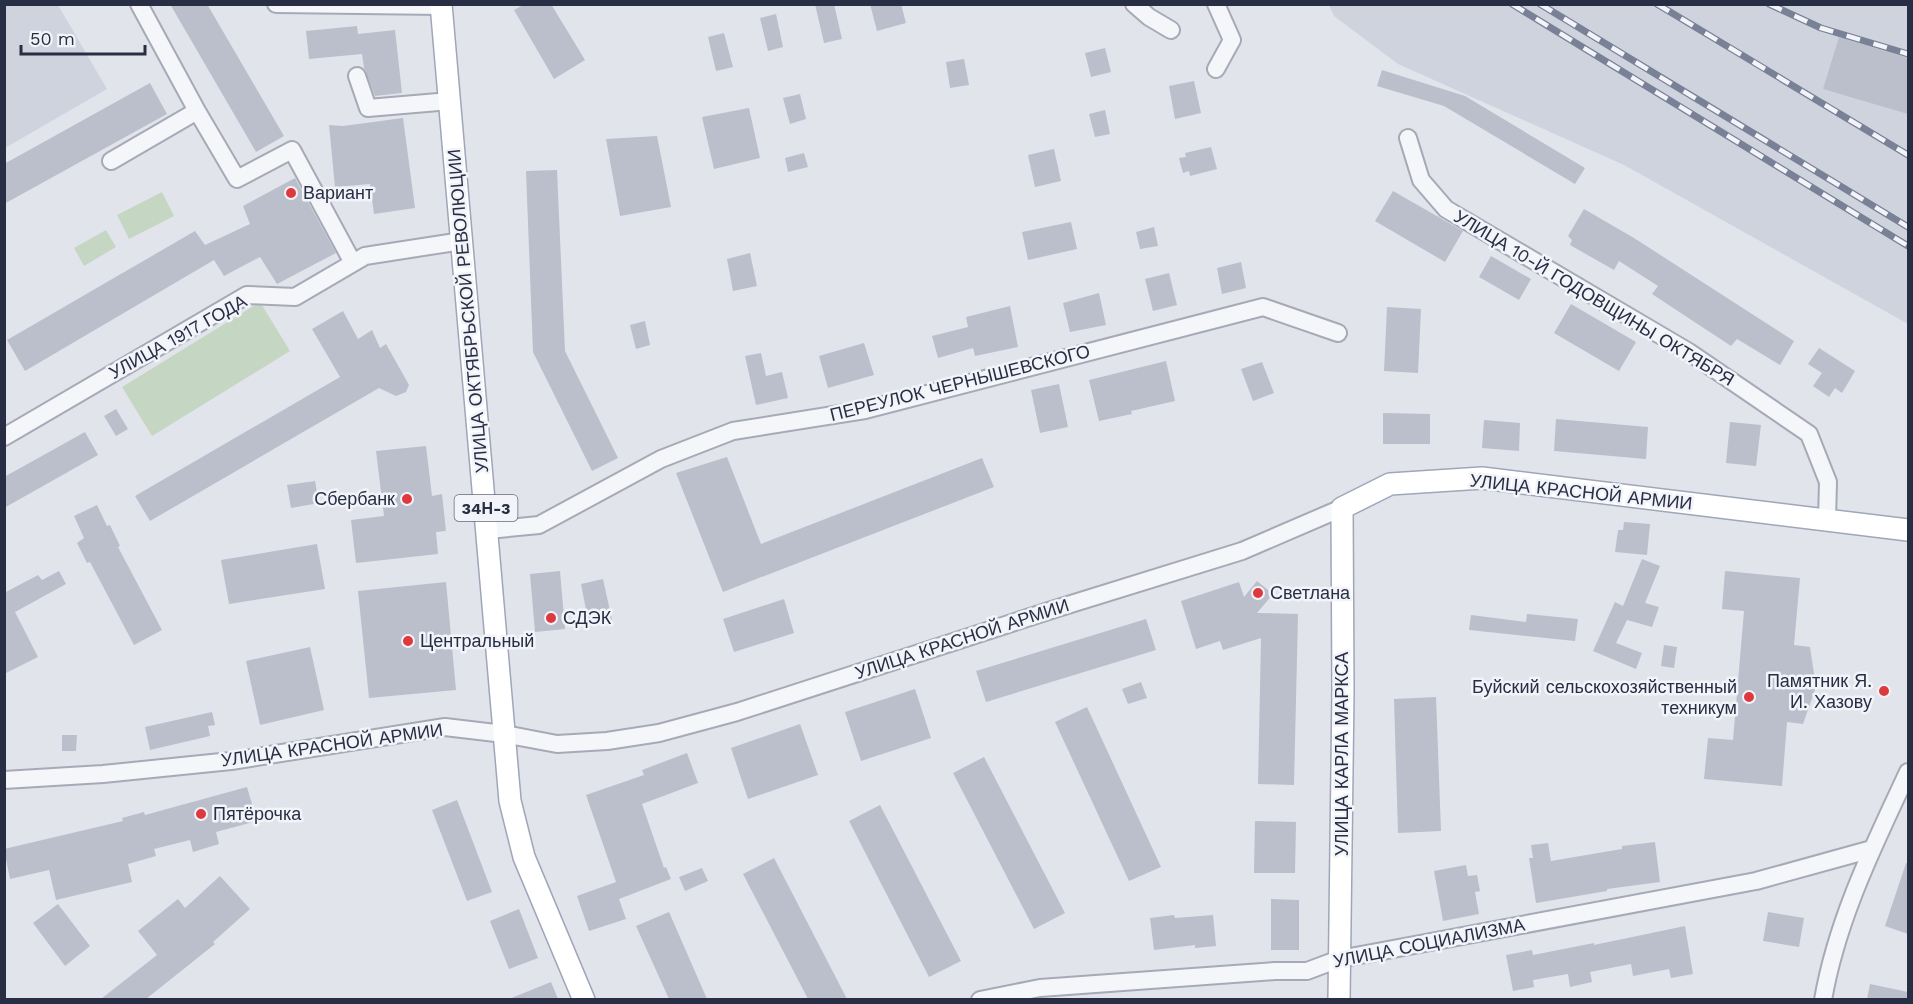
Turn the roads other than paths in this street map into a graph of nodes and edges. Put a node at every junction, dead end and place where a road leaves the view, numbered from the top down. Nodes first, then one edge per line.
1 (139, 4) edge
2 (276, 4) edge
3 (1134, 4) edge
4 (1216, 4) edge
5 (441, 5) edge
6 (1171, 30) dead end
7 (1216, 69) dead end
8 (357, 76) dead end
9 (450, 101) junction
10 (197, 111) junction
11 (1408, 138) dead end
12 (111, 161) dead end
13 (462, 241) junction
14 (354, 263) junction
15 (1338, 333) dead end
16 (4, 436) edge
17 (1342, 508) junction
18 (1827, 520) junction
19 (488, 530) junction
20 (1908, 530) edge
21 (504, 734) junction
22 (1908, 772) edge
23 (4, 780) edge
24 (1872, 849) junction
25 (1339, 959) junction
26 (584, 999) edge
27 (980, 999) edge
28 (1339, 999) edge
29 (1823, 999) edge

1 - 10 street
2 - 5 street
3 - 6 street
4 - 7 street
5 - 9 main road, УЛИЦА ОКТЯБРЬСКОЙ РЕВОЛЮЦИИ / 34Н-3
8 - 9 street
9 - 13 main road, УЛИЦА ОКТЯБРЬСКОЙ РЕВОЛЮЦИИ / 34Н-3
10 - 12 street
10 - 14 street
11 - 18 street, УЛИЦА 10-Й ГОДОВЩИНЫ ОКТЯБРЯ
13 - 14 street, УЛИЦА 1917 ГОДА
13 - 19 main road, УЛИЦА ОКТЯБРЬСКОЙ РЕВОЛЮЦИИ / 34Н-3
14 - 16 street, УЛИЦА 1917 ГОДА
15 - 19 street, ПЕРЕУЛОК ЧЕРНЫШЕВСКОГО
17 - 18 main road, УЛИЦА КРАСНОЙ АРМИИ
17 - 21 street, УЛИЦА КРАСНОЙ АРМИИ
17 - 25 main road, УЛИЦА КАРЛА МАРКСА
18 - 20 main road, УЛИЦА КРАСНОЙ АРМИИ
19 - 21 main road, УЛИЦА ОКТЯБРЬСКОЙ РЕВОЛЮЦИИ / 34Н-3
21 - 23 street, УЛИЦА КРАСНОЙ АРМИИ
21 - 26 main road, УЛИЦА ОКТЯБРЬСКОЙ РЕВОЛЮЦИИ / 34Н-3
22 - 24 street
24 - 25 street, УЛИЦА СОЦИАЛИЗМА
24 - 29 street
25 - 27 street, УЛИЦА СОЦИАЛИЗМА
25 - 28 main road, УЛИЦА КАРЛА МАРКСА

